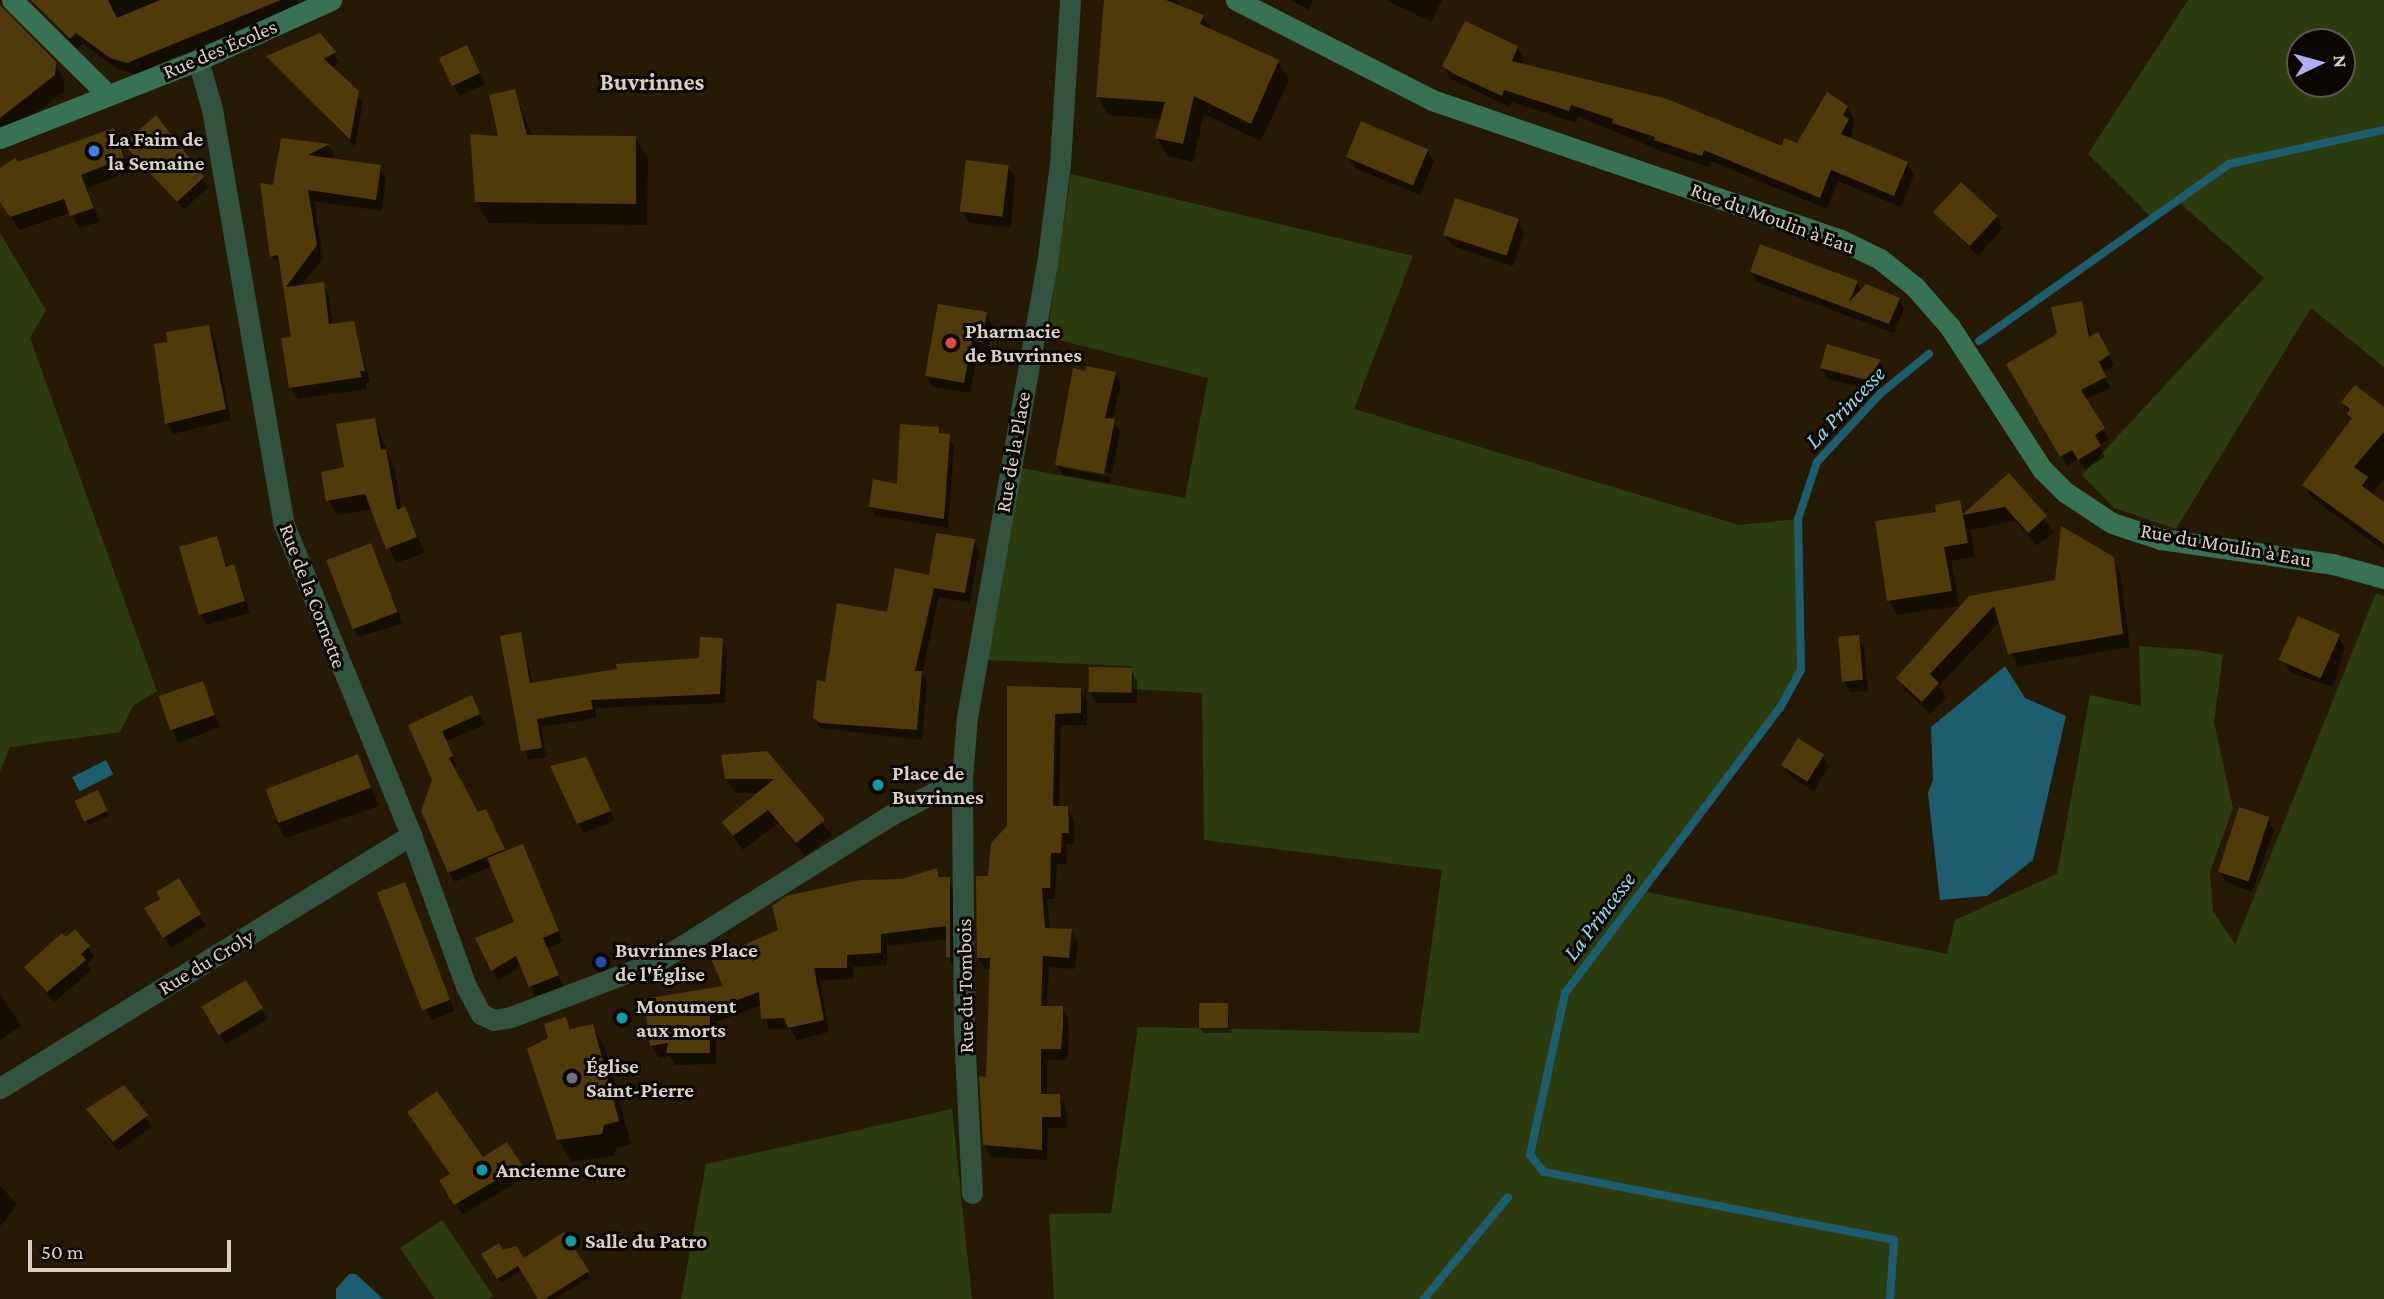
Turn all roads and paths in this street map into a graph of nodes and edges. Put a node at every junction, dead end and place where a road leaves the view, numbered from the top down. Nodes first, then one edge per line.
1 (12, 0) edge
2 (331, 0) edge
3 (1070, 0) edge
4 (1236, 0) edge
5 (198, 60) junction
6 (107, 94) junction
7 (0, 138) edge
8 (2384, 578) edge
9 (962, 778) junction
10 (411, 835) junction
11 (0, 1088) edge
12 (972, 1194) dead end

1 - 6 street
2 - 5 street, Rue des Écoles
3 - 9 street, Rue de la Place
4 - 8 street, Rue du Moulin à Eau
5 - 6 street, Rue des Écoles
5 - 10 street, Rue de la Cornette
6 - 7 street, Rue des Écoles
9 - 10 street, Rue de la Cornette
9 - 12 street, Rue du Tombois
10 - 11 street, Rue du Croly

